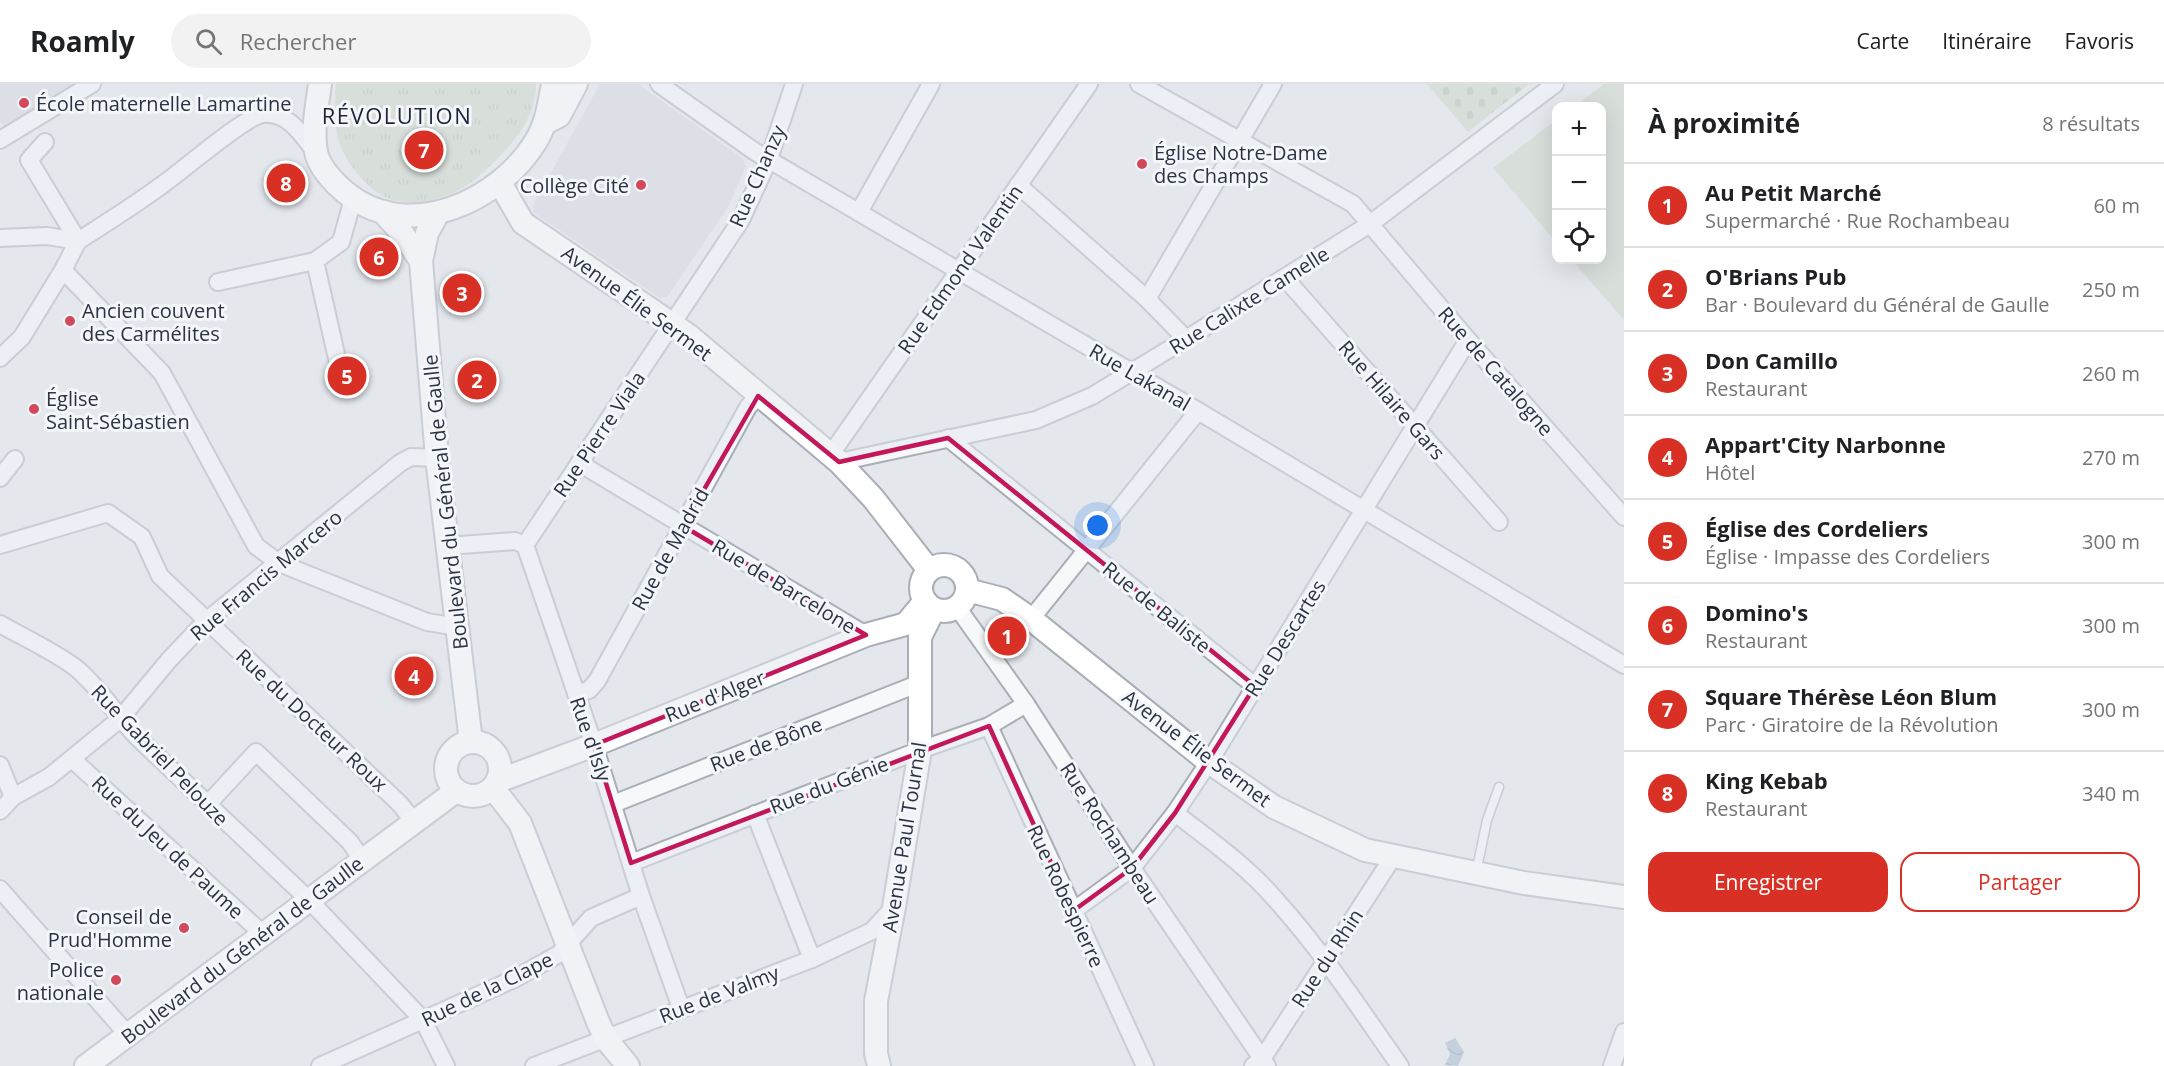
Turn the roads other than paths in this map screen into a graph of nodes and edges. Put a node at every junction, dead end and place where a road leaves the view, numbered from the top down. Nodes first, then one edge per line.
1 (92, 84) edge
2 (320, 84) edge
3 (553, 84) edge
4 (576, 84) edge
5 (658, 84) edge
6 (794, 84) edge
7 (931, 84) edge
8 (1089, 84) edge
9 (1139, 84) edge
10 (1273, 84) edge
11 (1555, 84) edge
12 (545, 123) junction
13 (0, 140) edge
14 (1240, 141) junction
15 (45, 142) dead end
16 (316, 153) junction
17 (770, 159) junction
18 (500, 183) junction
19 (1018, 185) junction
20 (353, 199) junction
21 (383, 212) junction
22 (860, 212) junction
23 (438, 213) junction
24 (1370, 224) junction
25 (0, 238) edge
26 (78, 241) junction
27 (315, 261) junction
28 (421, 261) junction
29 (63, 270) junction
30 (960, 272) junction
31 (1285, 278) junction
32 (218, 282) dead end
33 (1147, 299) junction
34 (673, 324) junction
35 (1186, 339) junction
36 (1468, 340) junction
37 (0, 358) edge
38 (338, 363) dead end
39 (1131, 372) junction
40 (758, 396) junction
41 (1198, 411) junction
42 (1415, 426) junction
43 (948, 438) junction
44 (437, 458) junction
45 (835, 458) junction
46 (15, 459) dead end
47 (579, 464) junction
48 (0, 478) edge
49 (1364, 510) junction
50 (1624, 517) edge
51 (1499, 522) dead end
52 (684, 526) junction
53 (0, 545) edge
54 (525, 545) junction
55 (447, 546) junction
56 (1087, 551) junction
57 (279, 563) junction
58 (929, 570) junction
59 (962, 599) junction
60 (930, 605) junction
61 (1031, 619) junction
62 (206, 621) junction
63 (0, 624) edge
64 (458, 627) junction
65 (866, 635) junction
66 (1624, 665) edge
67 (920, 683) junction
68 (1255, 686) junction
69 (576, 694) junction
70 (1026, 704) junction
71 (120, 719) junction
72 (989, 726) junction
73 (471, 742) junction
74 (594, 745) junction
75 (920, 750) junction
76 (72, 759) junction
77 (1209, 762) junction
78 (0, 765) edge
79 (496, 784) junction
80 (1499, 788) dead end
81 (456, 791) junction
82 (13, 797) junction
83 (613, 804) junction
84 (207, 806) junction
85 (0, 811) edge
86 (1175, 813) junction
87 (754, 814) junction
88 (414, 822) junction
89 (1393, 857) junction
90 (362, 861) junction
91 (631, 863) junction
92 (1132, 868) junction
93 (1476, 873) junction
94 (0, 889) edge
95 (641, 896) junction
96 (1624, 897) edge
97 (309, 900) junction
98 (894, 907) junction
99 (1073, 911) junction
100 (263, 934) junction
101 (567, 946) junction
102 (812, 959) junction
103 (1326, 960) junction
104 (681, 1008) junction
105 (423, 1020) junction
106 (1624, 1032) edge
107 (128, 1035) junction
108 (612, 1036) junction
109 (1261, 1064) edge
110 (1614, 1065) edge
111 (86, 1066) edge
112 (320, 1066) edge
113 (446, 1066) edge
114 (534, 1066) edge
115 (628, 1066) edge
116 (644, 1066) edge
117 (879, 1066) edge
118 (1145, 1066) edge
119 (1400, 1066) edge

1 - 13 street
2 - 16 main road
3 - 12 main road
4 - 12 main road
5 - 17 street, Rue Lakanal
6 - 17 street, Rue Chanzy
7 - 22 street
8 - 19 street, Rue Edmond Valentin
9 - 14 street, Rue de Catalogne
10 - 14 street
11 - 24 street, Rue Calixte Camelle
12 - 18 main road
14 - 24 street, Rue de Catalogne
14 - 33 street
15 - 26 street
16 - 20 main road
16 - 26 street
17 - 22 street, Rue Lakanal
17 - 34 street, Rue Chanzy
18 - 23 main road
18 - 34 main road, Avenue Élie Sermet
19 - 30 street, Rue Edmond Valentin
19 - 33 street
20 - 21 main road
20 - 27 street
21 - 23 main road
21 - 28 main road, Boulevard du Général de Gaulle
22 - 30 street, Rue Lakanal
23 - 28 main road, Boulevard du Général de Gaulle
24 - 31 street, Rue Calixte Camelle
24 - 36 street, Rue de Catalogne
25 - 26 street
26 - 29 street
27 - 32 street
27 - 38 street
28 - 44 main road, Boulevard du Général de Gaulle
29 - 37 street
29 - 57 street
30 - 39 street, Rue Lakanal
30 - 45 street, Rue Edmond Valentin
31 - 35 street, Rue Calixte Camelle
31 - 42 street, Rue Hilaire Gars
33 - 35 street
34 - 40 main road, Avenue Élie Sermet
34 - 47 street, Rue Pierre Viala
35 - 39 street, Rue Calixte Camelle
36 - 42 street, Rue Descartes
36 - 50 street, Rue de Catalogne
39 - 41 street, Rue Lakanal
39 - 43 street, Rue Calixte Camelle
40 - 45 main road, Avenue Élie Sermet
40 - 52 street, Rue de Madrid
41 - 49 street, Rue Lakanal
41 - 56 street
42 - 49 street, Rue Descartes
42 - 51 street, Rue Hilaire Gars
43 - 45 street, Rue Calixte Camelle
43 - 56 street, Rue de Baliste
44 - 55 main road, Boulevard du Général de Gaulle
44 - 57 street, Rue Francis Marcero
45 - 58 main road
46 - 48 street
47 - 52 street, Rue de Barcelone
47 - 54 street, Rue Pierre Viala
49 - 66 street, Rue Lakanal
49 - 68 street, Rue Descartes
52 - 65 street, Rue de Barcelone
52 - 69 street, Rue de Madrid
53 - 62 street, Rue du Docteur Roux
54 - 55 street
54 - 69 street, Rue d'Isly
55 - 64 main road, Boulevard du Général de Gaulle
56 - 61 street
56 - 68 street, Rue de Baliste
57 - 62 street, Rue Francis Marcero
57 - 64 street
58 - 59 main road
58 - 60 main road
59 - 60 main road
59 - 61 main road, Avenue Élie Sermet
59 - 70 street, Rue Rochambeau
60 - 65 main road, Rue d'Alger
60 - 67 main road, Avenue Paul Tournal
61 - 77 main road, Avenue Élie Sermet
62 - 71 street, Rue Francis Marcero
62 - 88 street, Rue du Docteur Roux
63 - 71 street, Rue Gabriel Pelouze
64 - 73 main road, Boulevard du Général de Gaulle
65 - 74 main road, Rue d'Alger
67 - 75 main road, Avenue Paul Tournal
67 - 83 street, Rue de Bône
68 - 77 street, Rue Descartes
69 - 74 street, Rue d'Isly
70 - 72 street, Rue du Génie
70 - 92 street, Rue Rochambeau
71 - 76 street, Rue Francis Marcero
71 - 84 street, Rue Gabriel Pelouze
72 - 75 street, Rue du Génie
72 - 99 street, Rue Robespierre
73 - 79 main road
73 - 81 main road
74 - 79 main road, Rue d'Alger
74 - 83 street, Rue d'Isly
75 - 87 street, Rue du Génie
75 - 98 main road, Avenue Paul Tournal
76 - 82 street, Rue Francis Marcero
76 - 100 street, Rue du Jeu de Paume
77 - 86 street, Rue Descartes
77 - 89 main road, Avenue Élie Sermet
78 - 82 street
79 - 81 main road
79 - 101 main road
80 - 93 lane
81 - 88 main road, Boulevard du Général de Gaulle
82 - 85 street, Rue Francis Marcero
83 - 91 street, Rue d'Isly
84 - 90 street
84 - 97 street, Rue Gabriel Pelouze
86 - 92 street, Rue Descartes
86 - 103 street
87 - 91 street, Rue du Génie
87 - 102 street
88 - 90 main road, Boulevard du Général de Gaulle
89 - 93 main road, Avenue Élie Sermet
89 - 103 street, Rue du Rhin
90 - 97 main road, Boulevard du Général de Gaulle
91 - 95 street, Rue d'Isly
92 - 99 street, Rue Descartes
92 - 109 street, Rue Rochambeau
93 - 96 main road, Avenue Élie Sermet
94 - 107 street
95 - 101 street, Rue de la Clape
95 - 104 street, Rue d'Isly
97 - 100 main road, Boulevard du Général de Gaulle
97 - 105 street, Rue Gabriel Pelouze
98 - 102 street, Rue de Valmy
98 - 117 main road, Avenue Paul Tournal
99 - 118 street, Rue Robespierre
100 - 107 main road, Boulevard du Général de Gaulle
101 - 105 street, Rue de la Clape
101 - 108 main road
102 - 104 street, Rue de Valmy
103 - 109 street, Rue du Rhin
103 - 119 street
104 - 108 street, Rue de Valmy
105 - 112 street, Rue de la Clape
105 - 113 street, Rue Gabriel Pelouze
106 - 110 street
107 - 111 main road, Boulevard du Général de Gaulle
108 - 114 street, Rue de Valmy
108 - 115 main road
108 - 116 main road

